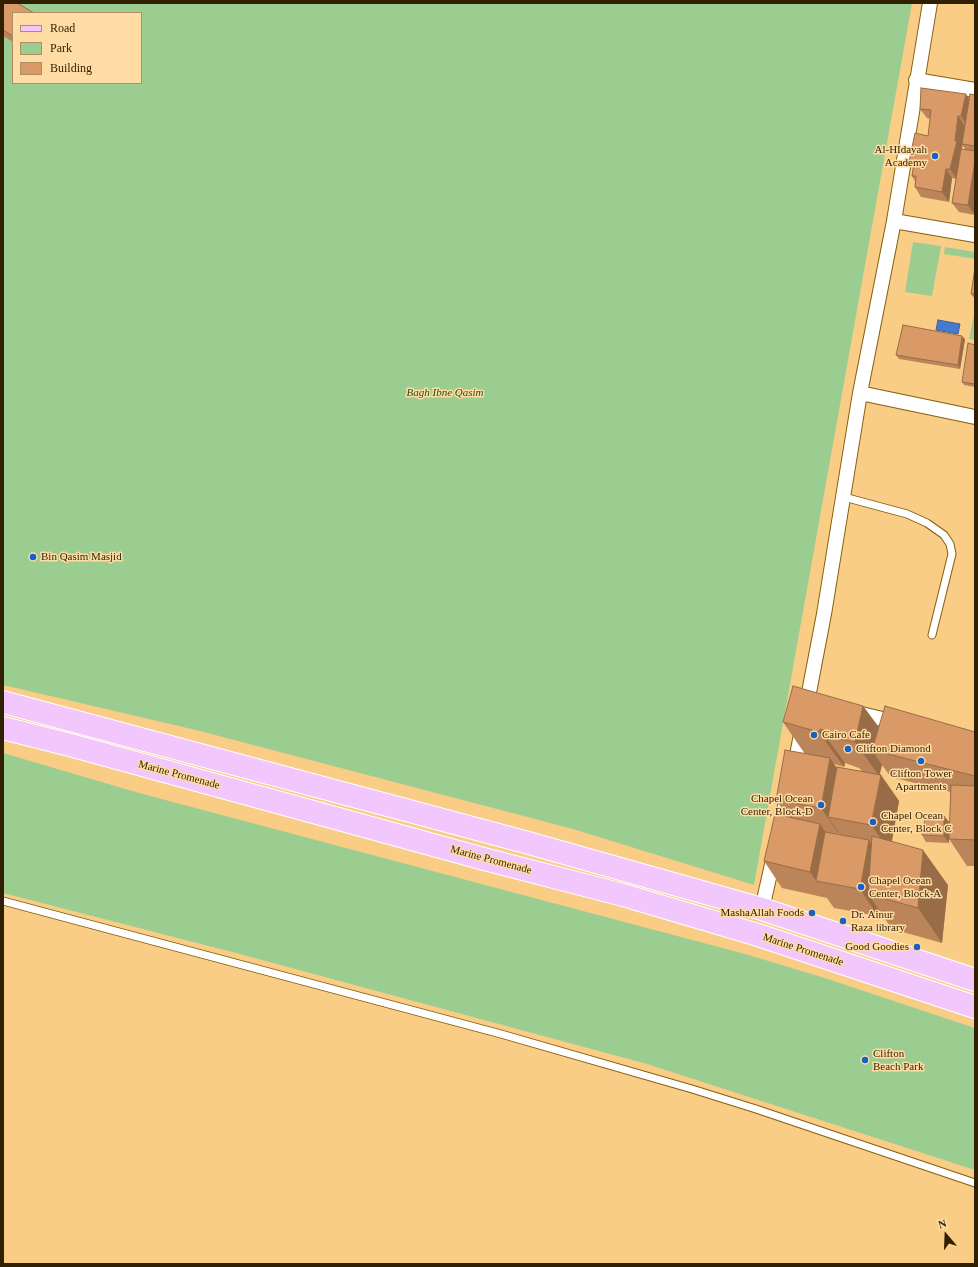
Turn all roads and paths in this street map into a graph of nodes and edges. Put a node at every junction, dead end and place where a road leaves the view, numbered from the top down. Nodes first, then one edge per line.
1 (930, 3) edge
2 (916, 80) junction
3 (975, 90) edge
4 (894, 221) junction
5 (975, 235) edge
6 (860, 393) junction
7 (975, 416) edge
8 (844, 497) junction
9 (932, 635) dead end
10 (808, 700) junction
11 (8, 704) edge
12 (823, 704) edge
13 (838, 708) edge
14 (78, 721) junction
15 (914, 727) edge
16 (4, 729) edge
17 (70, 744) junction
18 (3, 901) edge
19 (762, 909) junction
20 (975, 980) edge
21 (975, 1007) edge
22 (975, 1183) edge

1 - 2 street
2 - 3 street
2 - 4 street
4 - 5 street
4 - 6 street
6 - 7 street
6 - 8 street
8 - 9 lane
8 - 10 street
10 - 12 street
10 - 19 street
11 - 14 main road
11 - 16 main road
13 - 15 street
14 - 17 main road
14 - 19 main road
16 - 17 main road, Marine Promenade
17 - 21 main road, Marine Promenade
18 - 22 lane
19 - 20 main road

